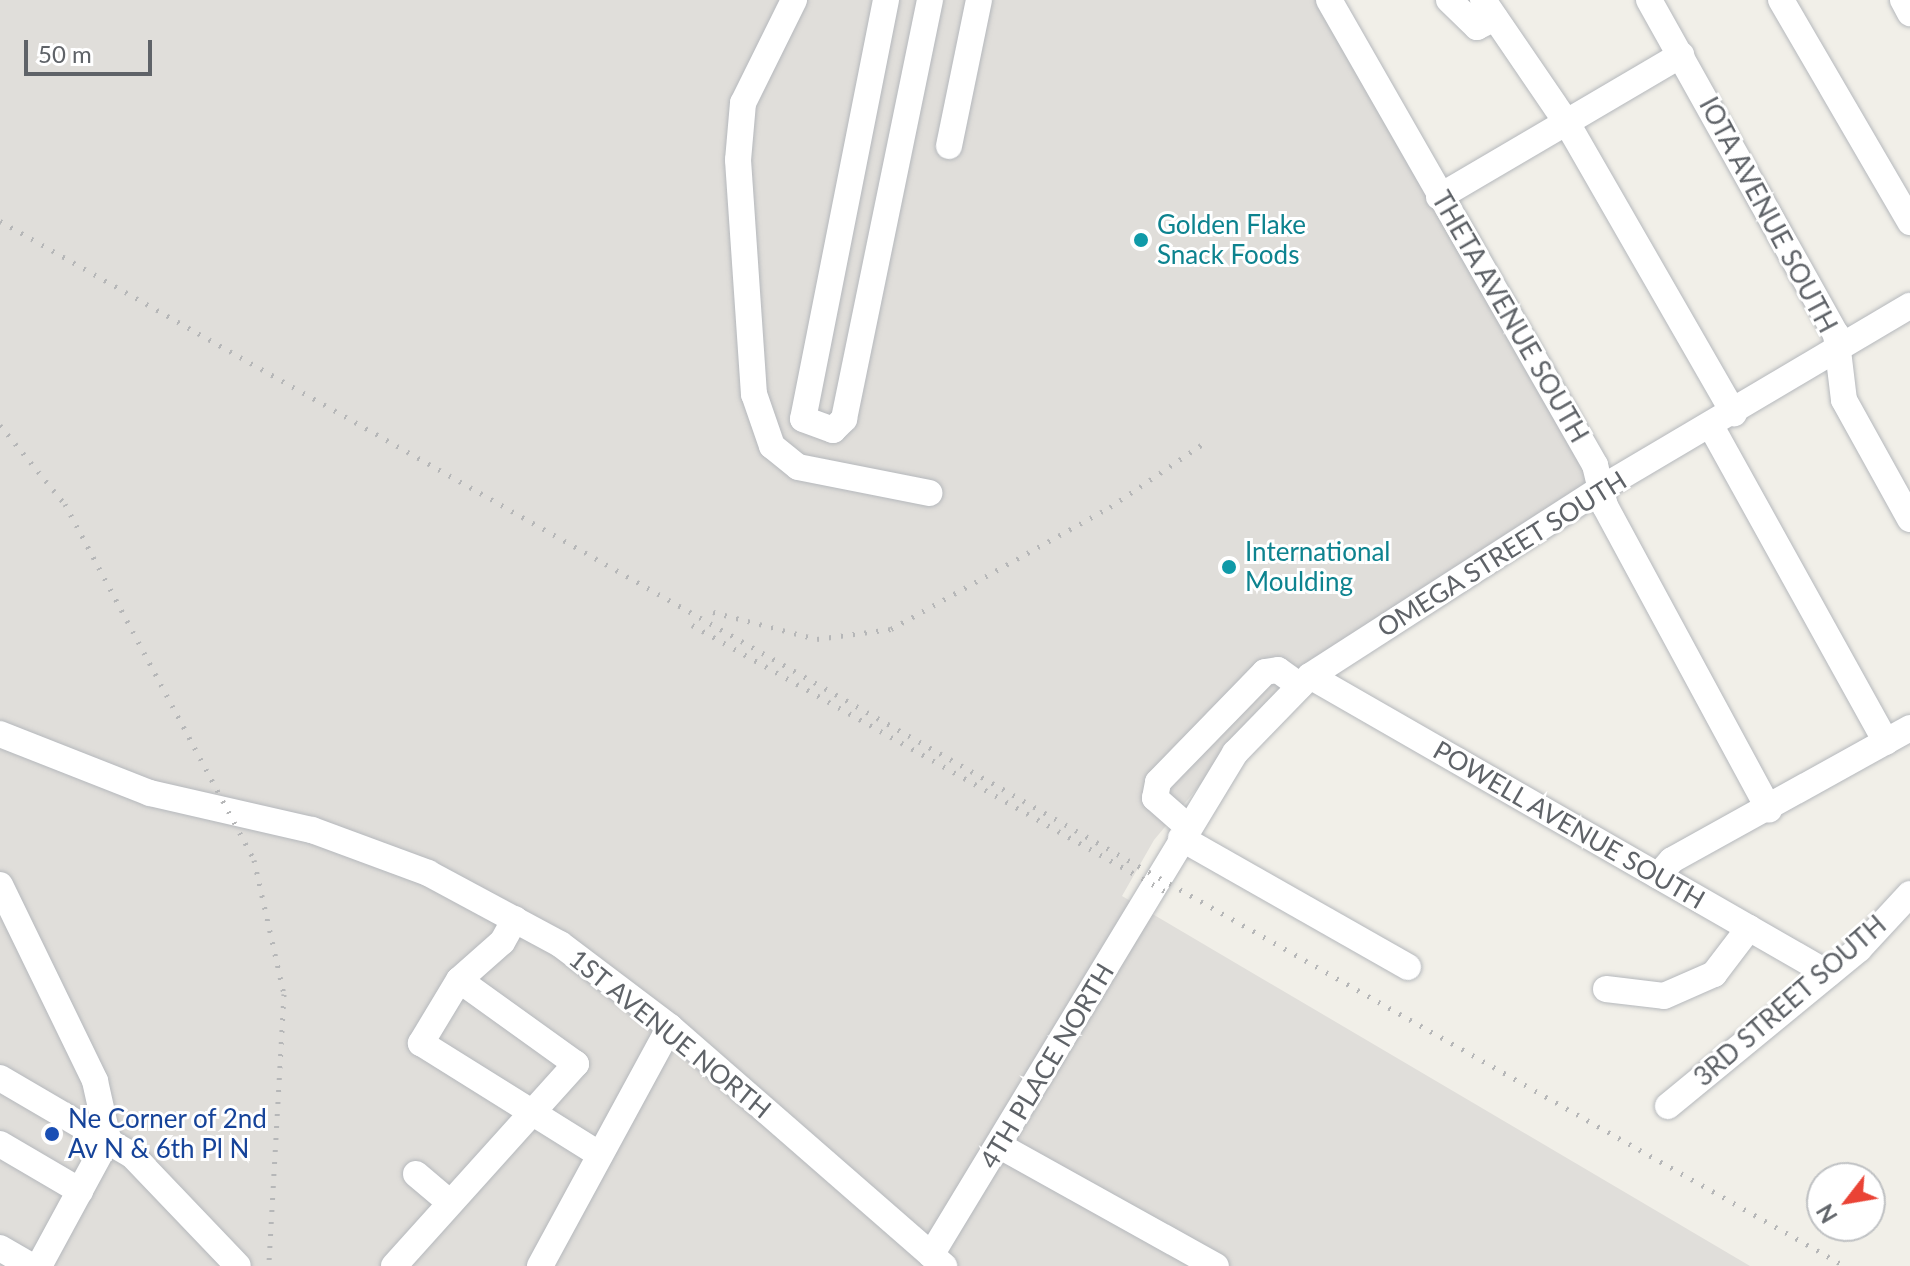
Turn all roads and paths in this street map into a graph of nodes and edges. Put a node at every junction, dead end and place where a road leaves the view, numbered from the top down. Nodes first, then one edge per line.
1 (794, 0) edge
2 (886, 0) edge
3 (930, 0) edge
4 (979, 0) edge
5 (1329, 0) edge
6 (1449, 0) edge
7 (1649, 0) edge
8 (1781, 0) edge
9 (1489, 9) edge
10 (1681, 55) junction
11 (1567, 123) junction
12 (949, 146) dead end
13 (1439, 197) junction
14 (1910, 222) edge
15 (1910, 306) edge
16 (1837, 350) junction
17 (1734, 413) junction
18 (1712, 428) junction
19 (1600, 489) junction
20 (929, 493) dead end
21 (1910, 519) edge
22 (1305, 681) junction
23 (1910, 728) edge
24 (0, 734) edge
25 (1886, 742) junction
26 (1769, 809) junction
27 (1184, 832) junction
28 (1159, 874) joint
29 (1658, 876) junction
30 (0, 885) edge
31 (1910, 894) edge
32 (515, 919) junction
33 (1749, 928) junction
34 (1408, 967) dead end
35 (1829, 974) junction
36 (459, 980) junction
37 (1606, 989) dead end
38 (670, 1027) junction
39 (0, 1078) edge
40 (1668, 1106) dead end
41 (528, 1111) junction
42 (108, 1139) junction
43 (0, 1144) edge
44 (1000, 1146) junction
45 (600, 1155) junction
46 (416, 1174) dead end
47 (80, 1191) junction
48 (448, 1201) junction
49 (0, 1248) edge
50 (1183, 1258) edge
51 (937, 1261) edge
52 (31, 1266) edge
53 (39, 1266) edge
54 (238, 1266) edge
55 (394, 1266) edge
56 (540, 1266) edge
57 (1216, 1266) edge

1 - 20 street
2 - 3 street
4 - 12 street
5 - 13 street, THETA AVENUE SOUTH
6 - 9 street
7 - 10 street, IOTA AVENUE SOUTH
8 - 14 street
9 - 11 street
10 - 11 street
10 - 16 street, IOTA AVENUE SOUTH
11 - 13 street
11 - 17 street
13 - 19 street, THETA AVENUE SOUTH
15 - 16 street, OMEGA STREET SOUTH
16 - 17 street, OMEGA STREET SOUTH
16 - 21 street, IOTA AVENUE SOUTH
17 - 18 street, OMEGA STREET SOUTH
18 - 19 street, OMEGA STREET SOUTH
18 - 25 street
19 - 22 street, OMEGA STREET SOUTH
19 - 26 street, THETA AVENUE SOUTH
22 - 27 street, OMEGA STREET SOUTH
22 - 27 street, POWELL AVENUE SOUTH
22 - 29 street, POWELL AVENUE SOUTH
23 - 25 street
24 - 32 street, 1ST AVENUE NORTH
25 - 26 street
26 - 29 street
27 - 28 street, OMEGA STREET SOUTH
27 - 34 street
28 - 44 street, 4TH PLACE NORTH
29 - 33 street, POWELL AVENUE SOUTH
30 - 42 street
31 - 35 street, 3RD STREET SOUTH
32 - 36 street
32 - 38 street, 1ST AVENUE NORTH
33 - 35 street, POWELL AVENUE SOUTH
33 - 37 street
35 - 40 street, 3RD STREET SOUTH
36 - 41 street
36 - 41 street
38 - 45 street
38 - 51 street, 1ST AVENUE NORTH
39 - 42 street
41 - 45 street
41 - 48 street
42 - 47 street
42 - 54 street
43 - 47 street
44 - 50 street
44 - 51 street, 4TH PLACE NORTH
45 - 56 street
46 - 48 street
47 - 53 street
48 - 55 street
49 - 52 street
50 - 57 street

